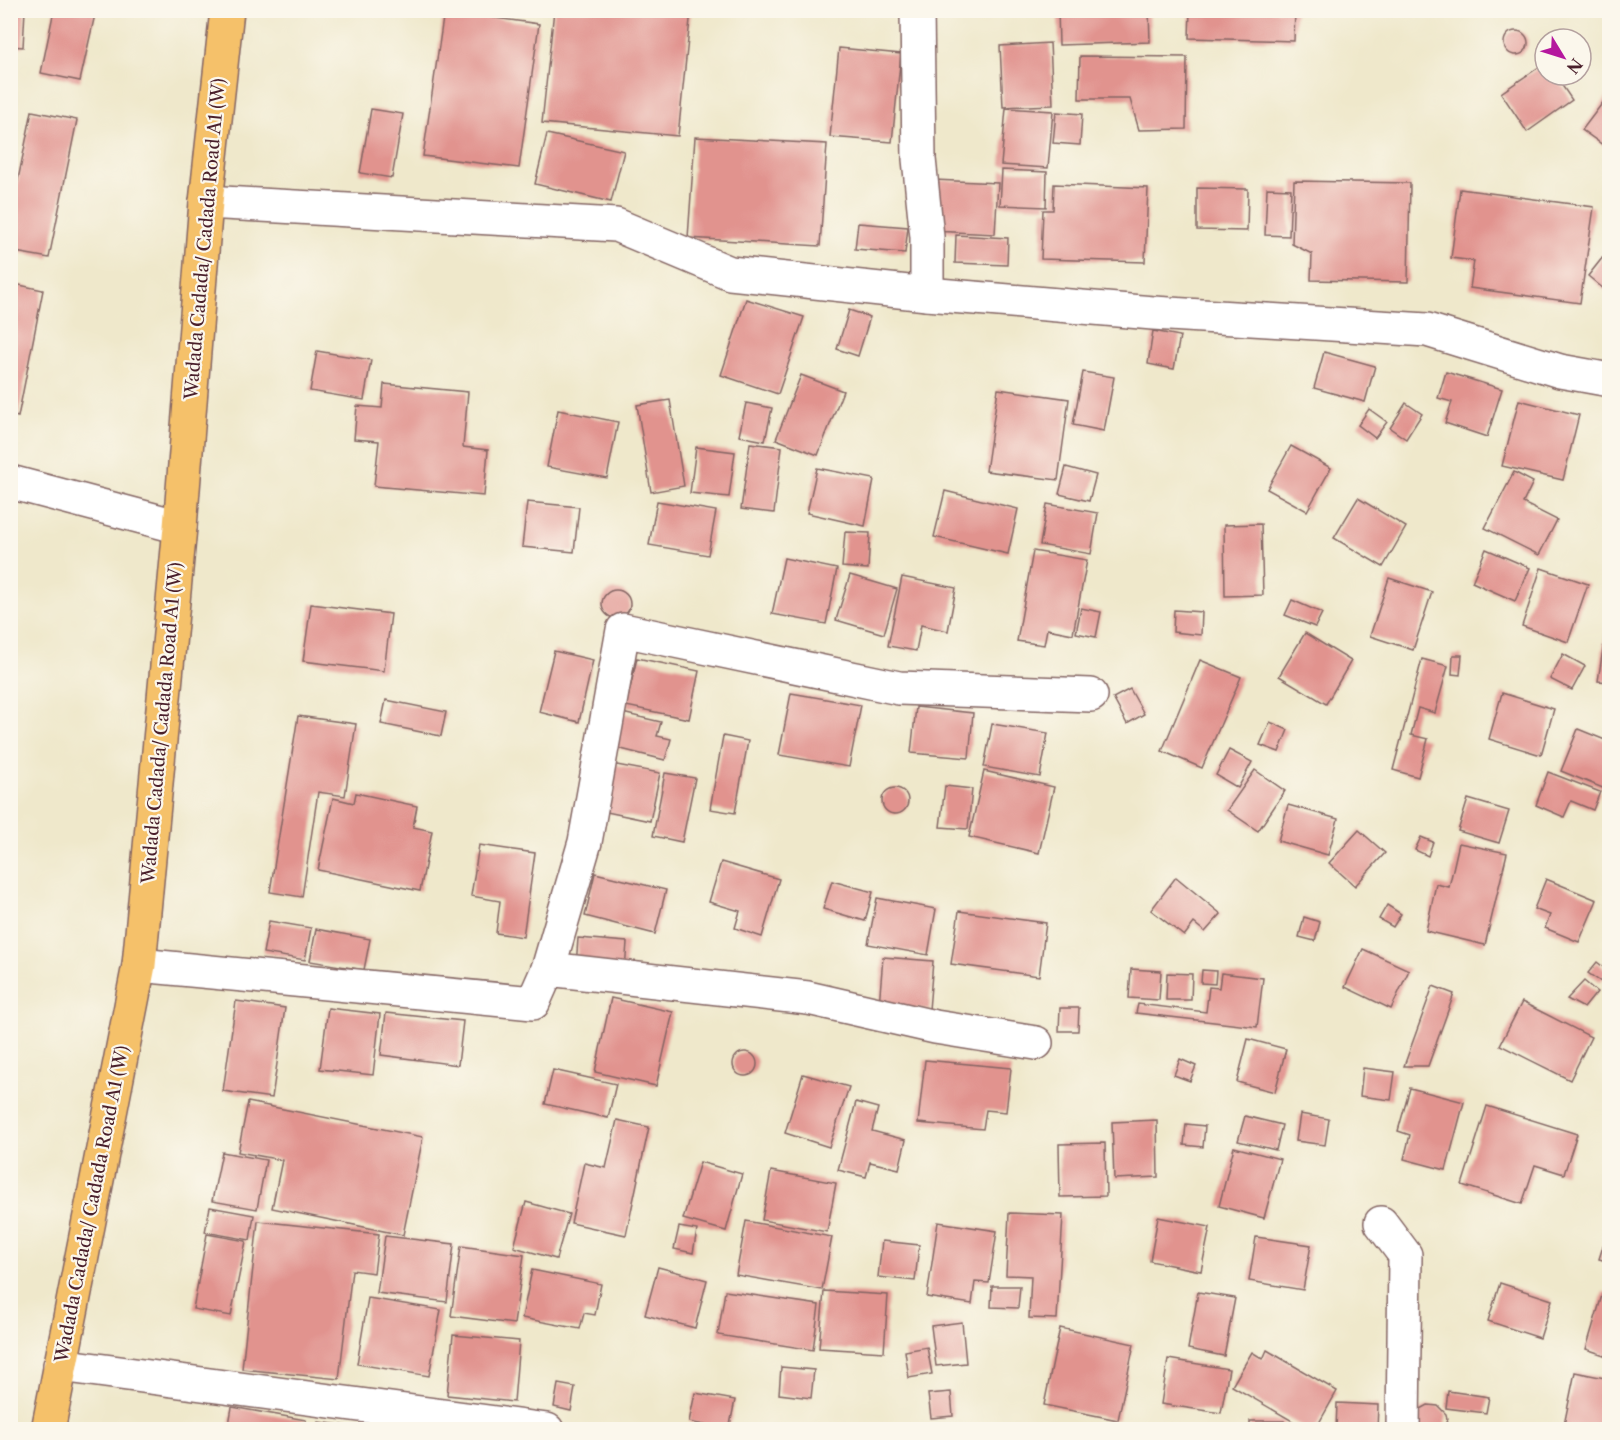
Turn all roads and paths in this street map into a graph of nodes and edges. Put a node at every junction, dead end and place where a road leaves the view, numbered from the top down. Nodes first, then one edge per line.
1 (226, 10) edge
2 (917, 10) edge
3 (206, 202) junction
4 (927, 294) junction
5 (1610, 380) edge
6 (10, 482) edge
7 (180, 527) junction
8 (1091, 695) dead end
9 (139, 965) junction
10 (548, 969) junction
11 (1036, 1043) dead end
12 (1381, 1223) dead end
13 (60, 1365) junction
14 (48, 1430) edge
15 (547, 1430) edge
16 (1403, 1430) edge

1 - 3 main road, Wadada Cadada/ Cadada Road A1 (W)
2 - 4 street
3 - 4 street
3 - 7 main road, Wadada Cadada/ Cadada Road A1 (W)
4 - 5 street
6 - 7 street
7 - 9 main road, Wadada Cadada/ Cadada Road A1 (W)
8 - 10 street
9 - 10 street
9 - 13 main road, Wadada Cadada/ Cadada Road A1 (W)
10 - 11 street
12 - 16 street
13 - 14 main road, Wadada Cadada/ Cadada Road A1 (W)
13 - 15 street

